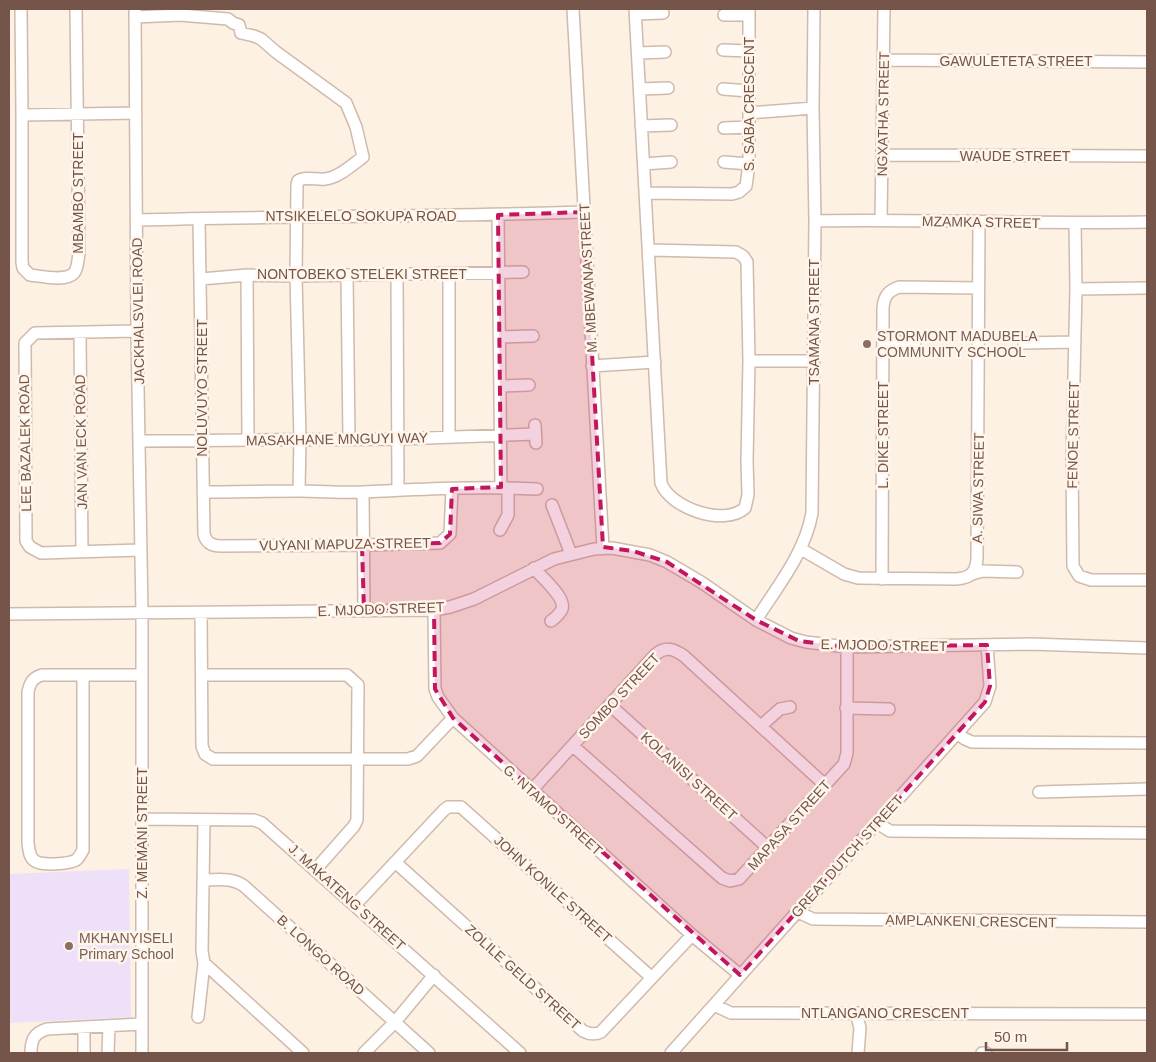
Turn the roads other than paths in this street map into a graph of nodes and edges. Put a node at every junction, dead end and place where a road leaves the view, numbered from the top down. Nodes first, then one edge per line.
1 (20, 9) edge
2 (76, 9) edge
3 (573, 9) edge
4 (814, 9) edge
5 (884, 9) edge
6 (636, 11) edge
7 (749, 12) edge
8 (135, 13) edge
9 (663, 13) dead end
10 (724, 15) dead end
11 (723, 50) dead end
12 (749, 50) junction
13 (665, 52) dead end
14 (638, 53) junction
15 (884, 60) junction
16 (1147, 62) edge
17 (640, 88) junction
18 (668, 88) dead end
19 (723, 88) dead end
20 (749, 91) junction
21 (813, 108) junction
22 (749, 113) junction
23 (77, 114) junction
24 (136, 114) junction
25 (22, 115) junction
26 (670, 125) dead end
27 (642, 126) junction
28 (748, 127) junction
29 (724, 128) dead end
30 (883, 155) junction
31 (1147, 156) edge
32 (671, 162) dead end
33 (724, 162) dead end
34 (644, 164) junction
35 (749, 164) junction
36 (646, 193) junction
37 (584, 212) junction
38 (498, 215) junction
39 (199, 218) junction
40 (296, 218) junction
41 (137, 220) junction
42 (881, 220) junction
43 (815, 221) junction
44 (980, 222) junction
45 (1147, 222) edge
46 (1075, 223) junction
47 (650, 250) junction
48 (498, 272) junction
49 (523, 272) dead end
50 (449, 274) junction
51 (247, 275) junction
52 (347, 275) junction
53 (398, 275) junction
54 (296, 276) junction
55 (201, 278) junction
56 (978, 288) junction
57 (1147, 288) edge
58 (1076, 289) junction
59 (137, 331) junction
60 (80, 333) junction
61 (533, 336) dead end
62 (500, 337) junction
63 (883, 342) junction
64 (915, 342) dead end
65 (1075, 342) junction
66 (1024, 343) dead end
67 (813, 361) junction
68 (655, 362) junction
69 (749, 362) junction
70 (592, 366) junction
71 (529, 385) dead end
72 (500, 386) junction
73 (535, 434) dead end
74 (500, 435) junction
75 (449, 436) junction
76 (300, 439) junction
77 (349, 439) junction
78 (399, 439) junction
79 (248, 440) junction
80 (140, 441) junction
81 (201, 442) junction
82 (505, 488) junction
83 (398, 489) junction
84 (537, 489) dead end
85 (299, 490) junction
86 (452, 490) junction
87 (203, 492) junction
88 (363, 492) junction
89 (552, 505) dead end
90 (500, 530) dead end
91 (362, 545) junction
92 (221, 546) joint
93 (603, 548) junction
94 (801, 549) junction
95 (140, 550) junction
96 (82, 551) junction
97 (571, 554) junction
98 (534, 568) junction
99 (1016, 572) dead end
100 (972, 574) junction
101 (882, 579) junction
102 (1147, 580) edge
103 (434, 610) junction
104 (364, 611) junction
105 (142, 612) junction
106 (201, 613) junction
107 (9, 614) edge
108 (756, 620) junction
109 (552, 621) dead end
110 (987, 645) junction
111 (847, 647) junction
112 (1147, 648) edge
113 (202, 674) junction
114 (142, 675) junction
115 (83, 676) junction
116 (610, 705) junction
117 (790, 708) dead end
118 (846, 708) junction
119 (889, 709) dead end
120 (453, 718) junction
121 (761, 726) junction
122 (958, 734) junction
123 (1147, 742) edge
124 (573, 746) junction
125 (358, 760) junction
126 (825, 785) junction
127 (1147, 789) edge
128 (531, 790) junction
129 (1039, 792) dead end
130 (142, 819) junction
131 (204, 821) junction
132 (877, 823) junction
133 (1147, 832) edge
134 (767, 848) junction
135 (395, 862) junction
136 (316, 869) junction
137 (203, 880) junction
138 (355, 905) junction
139 (798, 912) junction
140 (1147, 922) edge
141 (692, 935) junction
142 (204, 963) junction
143 (434, 975) junction
144 (740, 975) junction
145 (651, 978) junction
146 (714, 1005) junction
147 (856, 1013) junction
148 (1147, 1014) edge
149 (198, 1017) dead end
150 (394, 1022) junction
151 (141, 1024) junction
152 (109, 1026) junction
153 (84, 1028) junction
154 (676, 1052) edge
155 (31, 1053) edge
156 (84, 1053) edge
157 (108, 1053) edge
158 (142, 1053) edge
159 (303, 1053) edge
160 (364, 1053) edge
161 (429, 1053) edge
162 (520, 1053) edge
163 (858, 1053) edge
164 (982, 1053) edge
165 (986, 1053) edge

1 - 25 street, MBAMBO STREET
2 - 23 street, MBAMBO STREET
3 - 37 street, M. MBEWANA STREET
4 - 21 street, TSAMANA STREET
5 - 15 street, NGXATHA STREET
6 - 9 street
6 - 14 street
7 - 10 street
7 - 12 street, S. SABA CRESCENT
8 - 24 street, JACKHALSVLEI ROAD
8 - 40 street
11 - 12 street
12 - 20 street, S. SABA CRESCENT
13 - 14 street
14 - 17 street
15 - 16 street, GAWULETETA STREET
15 - 30 street, NGXATHA STREET
17 - 18 street
17 - 27 street
19 - 20 street
20 - 22 street, S. SABA CRESCENT
21 - 22 street
21 - 43 street, TSAMANA STREET
22 - 28 street, S. SABA CRESCENT
23 - 24 street
23 - 25 street
23 - 25 street, MBAMBO STREET
24 - 41 street, JACKHALSVLEI ROAD
26 - 27 street
27 - 34 street
28 - 29 street
28 - 35 street, S. SABA CRESCENT
30 - 31 street, WAUDE STREET
30 - 42 street, NGXATHA STREET
32 - 34 street
33 - 35 street
34 - 36 street
35 - 36 street, S. SABA CRESCENT
36 - 47 street
37 - 38 street, NTSIKELELO SOKUPA ROAD
37 - 70 street, M. MBEWANA STREET
38 - 40 street, NTSIKELELO SOKUPA ROAD
38 - 48 street
39 - 40 street, NTSIKELELO SOKUPA ROAD
39 - 41 street, NTSIKELELO SOKUPA ROAD
39 - 55 street, NOLUVUYO STREET
40 - 54 street
41 - 59 street, JACKHALSVLEI ROAD
42 - 43 street, MZAMKA STREET
42 - 44 street, MZAMKA STREET
43 - 67 street, TSAMANA STREET
44 - 46 street, MZAMKA STREET
44 - 56 street, A. SIWA STREET
45 - 46 street, MZAMKA STREET
46 - 58 street, FENOE STREET
47 - 68 street
47 - 69 street
48 - 49 street, NONTOBEKO STELEKI STREET
48 - 50 street, NONTOBEKO STELEKI STREET
48 - 62 street
50 - 53 street, NONTOBEKO STELEKI STREET
50 - 75 street
51 - 54 street, NONTOBEKO STELEKI STREET
51 - 55 street, NONTOBEKO STELEKI STREET
51 - 79 street
52 - 53 street, NONTOBEKO STELEKI STREET
52 - 54 street, NONTOBEKO STELEKI STREET
52 - 77 street
53 - 78 street
54 - 76 street
55 - 81 street, NOLUVUYO STREET
56 - 63 street, L. DIKE STREET
56 - 100 street, A. SIWA STREET
57 - 58 street
58 - 65 street, FENOE STREET
59 - 60 street, LEE BAZALEK ROAD
59 - 80 street, JACKHALSVLEI ROAD
60 - 96 street, JAN VAN ECK ROAD
60 - 96 street, LEE BAZALEK ROAD
61 - 62 street
62 - 72 street
63 - 64 street
63 - 101 street, L. DIKE STREET
65 - 66 street
65 - 102 street, FENOE STREET
67 - 69 street
67 - 94 street, TSAMANA STREET
68 - 69 street
68 - 70 street
70 - 93 street, M. MBEWANA STREET
71 - 72 street
72 - 74 street
73 - 74 street, MASAKHANE MNGUYI WAY
74 - 75 street, MASAKHANE MNGUYI WAY
74 - 82 street
75 - 78 street, MASAKHANE MNGUYI WAY
76 - 77 street, MASAKHANE MNGUYI WAY
76 - 79 street, MASAKHANE MNGUYI WAY
76 - 85 street
77 - 78 street, MASAKHANE MNGUYI WAY
78 - 83 street
79 - 81 street, MASAKHANE MNGUYI WAY
80 - 81 street, MASAKHANE MNGUYI WAY
80 - 95 street, JACKHALSVLEI ROAD
81 - 87 street, NOLUVUYO STREET
82 - 84 street
82 - 86 street
82 - 90 street
83 - 86 street
83 - 88 street
85 - 87 street
85 - 88 street
86 - 91 street, VUYANI MAPUZA STREET
87 - 92 street, NOLUVUYO STREET
88 - 91 street
89 - 97 street
91 - 92 street, VUYANI MAPUZA STREET
91 - 104 street
93 - 97 street, E. MJODO STREET
93 - 108 street, E. MJODO STREET
94 - 101 street
94 - 108 street, TSAMANA STREET
95 - 96 street, LEE BAZALEK ROAD
95 - 105 street, JACKHALSVLEI ROAD
97 - 98 street, E. MJODO STREET
98 - 103 street, E. MJODO STREET
98 - 109 street
99 - 100 street
100 - 101 street
103 - 104 street, E. MJODO STREET
103 - 120 street, G. NTAMO STREET
104 - 106 street, E. MJODO STREET
105 - 106 street, E. MJODO STREET
105 - 107 street, E. MJODO STREET
105 - 114 street, Z. MEMANI STREET
106 - 113 street
108 - 111 street, E. MJODO STREET
110 - 111 street, E. MJODO STREET
110 - 112 street, E. MJODO STREET
110 - 122 street, GREAT DUTCH STREET
111 - 118 street, MAPASA STREET
113 - 125 street
113 - 125 street
114 - 115 street
114 - 130 street, Z. MEMANI STREET
115 - 115 street
116 - 121 street, SOMBO STREET
116 - 124 street, SOMBO STREET
116 - 134 street, KOLANISI STREET
117 - 121 street
118 - 119 street
118 - 126 street, MAPASA STREET
120 - 125 street
120 - 128 street, G. NTAMO STREET
121 - 126 street, SOMBO STREET
122 - 123 street
122 - 132 street, GREAT DUTCH STREET
124 - 128 street, SOMBO STREET
124 - 134 street, MAPASA STREET
125 - 136 street
126 - 134 street, MAPASA STREET
127 - 129 street
128 - 141 street, G. NTAMO STREET
130 - 131 street, J. MAKATENG STREET
130 - 151 street, Z. MEMANI STREET
131 - 136 street, J. MAKATENG STREET
131 - 137 street
132 - 133 street
132 - 139 street, GREAT DUTCH STREET
135 - 138 street
135 - 145 street, JOHN KONILE STREET
135 - 145 street, ZOLILE GELD STREET
136 - 138 street, J. MAKATENG STREET
137 - 142 street
137 - 150 street, B. LONGO ROAD
138 - 143 street, J. MAKATENG STREET
139 - 140 street, AMPLANKENI CRESCENT
139 - 144 street, GREAT DUTCH STREET
141 - 144 street, G. NTAMO STREET
141 - 145 street, ZOLILE GELD STREET
142 - 149 street
142 - 159 street
143 - 150 street
143 - 162 street, J. MAKATENG STREET
144 - 146 street, GREAT DUTCH STREET
146 - 147 street, NTLANGANO CRESCENT
146 - 154 street, GREAT DUTCH STREET
147 - 148 street, NTLANGANO CRESCENT
147 - 163 street
150 - 160 street
150 - 161 street, B. LONGO ROAD
151 - 152 street
151 - 158 street, Z. MEMANI STREET
152 - 153 street
152 - 157 street
153 - 155 street
153 - 156 street
164 - 165 street

